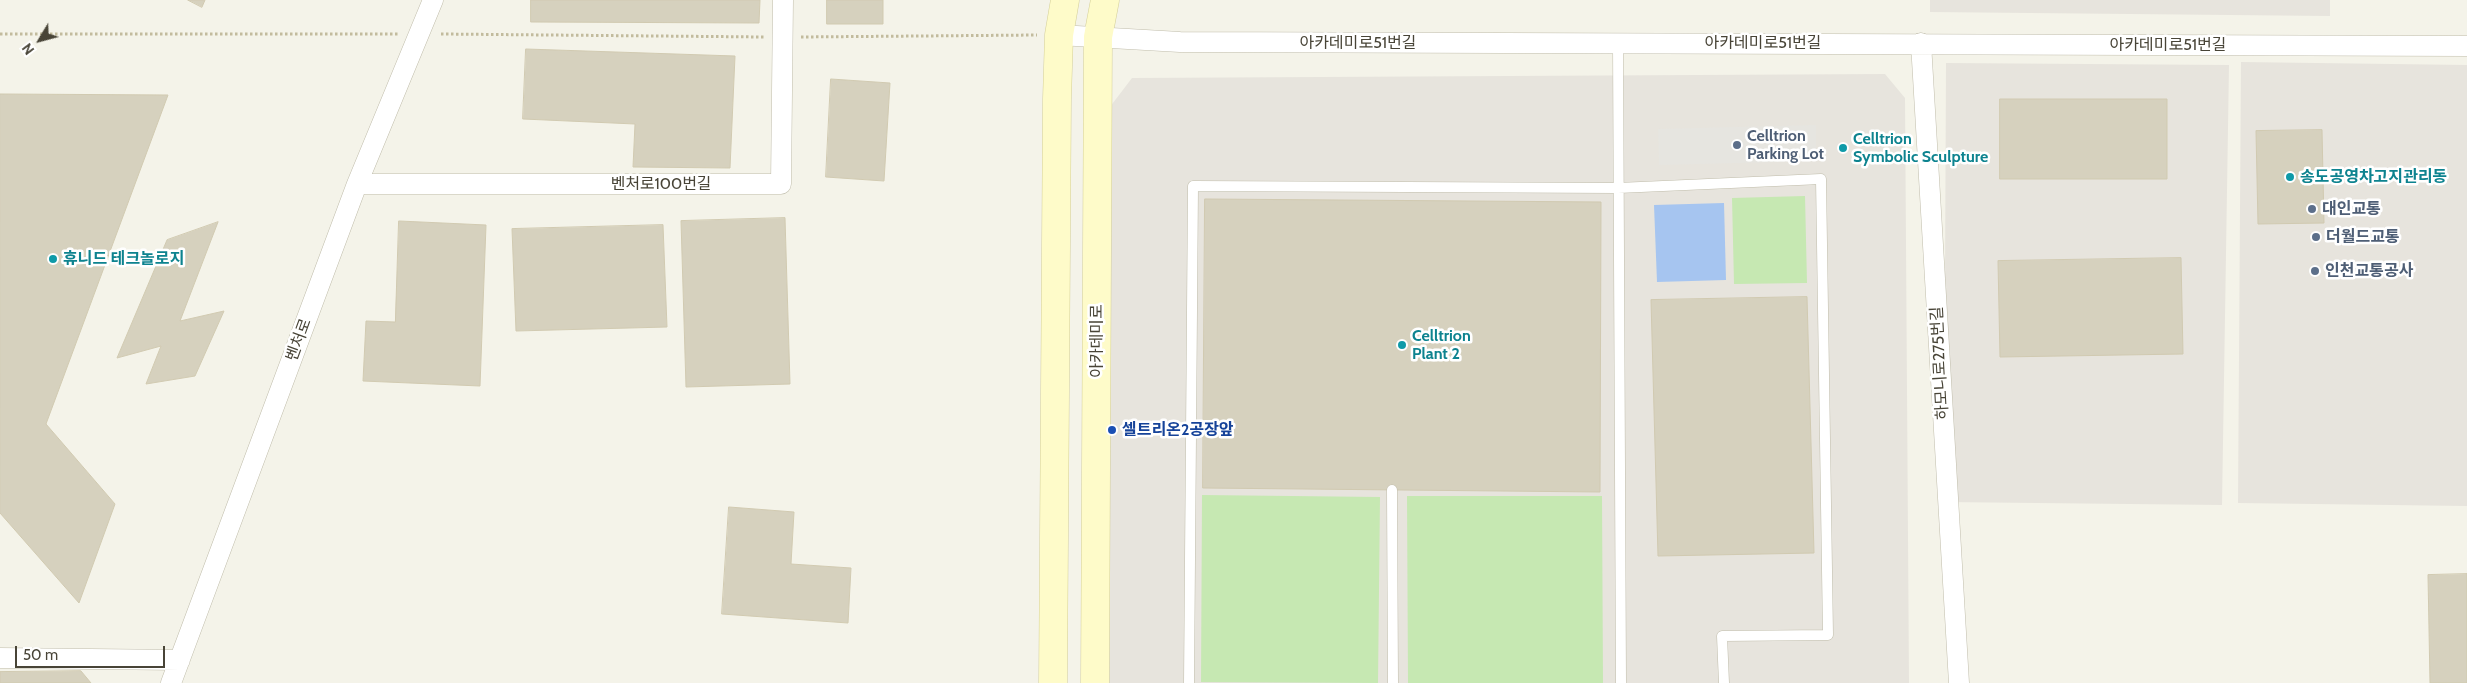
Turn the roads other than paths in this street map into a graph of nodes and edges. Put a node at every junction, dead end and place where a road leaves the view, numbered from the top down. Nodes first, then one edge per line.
1 (432, 0) edge
2 (783, 0) edge
3 (1065, 0) edge
4 (1106, 0) edge
5 (1059, 35) junction
6 (1098, 37) junction
7 (1618, 43) junction
8 (1921, 43) junction
9 (2467, 46) edge
10 (357, 184) junction
11 (1618, 188) junction
12 (1392, 490) dead end
13 (0, 658) edge
14 (180, 660) junction
15 (171, 683) edge
16 (1053, 683) edge
17 (1094, 683) edge
18 (1189, 683) edge
19 (1392, 683) edge
20 (1621, 683) edge
21 (1724, 683) edge
22 (1959, 683) edge

1 - 10 street, 벤처로
2 - 10 street, 벤처로100번길
3 - 5 main road
4 - 6 main road, 아카데미로
5 - 6 street, 아카데미로51번길
5 - 16 main road
6 - 7 street, 아카데미로51번길
6 - 17 main road, 아카데미로
7 - 8 street, 아카데미로51번길
7 - 11 lane
8 - 9 street, 아카데미로51번길
8 - 22 street, 하모니로275번길
10 - 14 street, 벤처로
11 - 18 lane
11 - 20 lane
11 - 21 lane
12 - 19 lane
13 - 14 street
14 - 15 street, 벤처로

